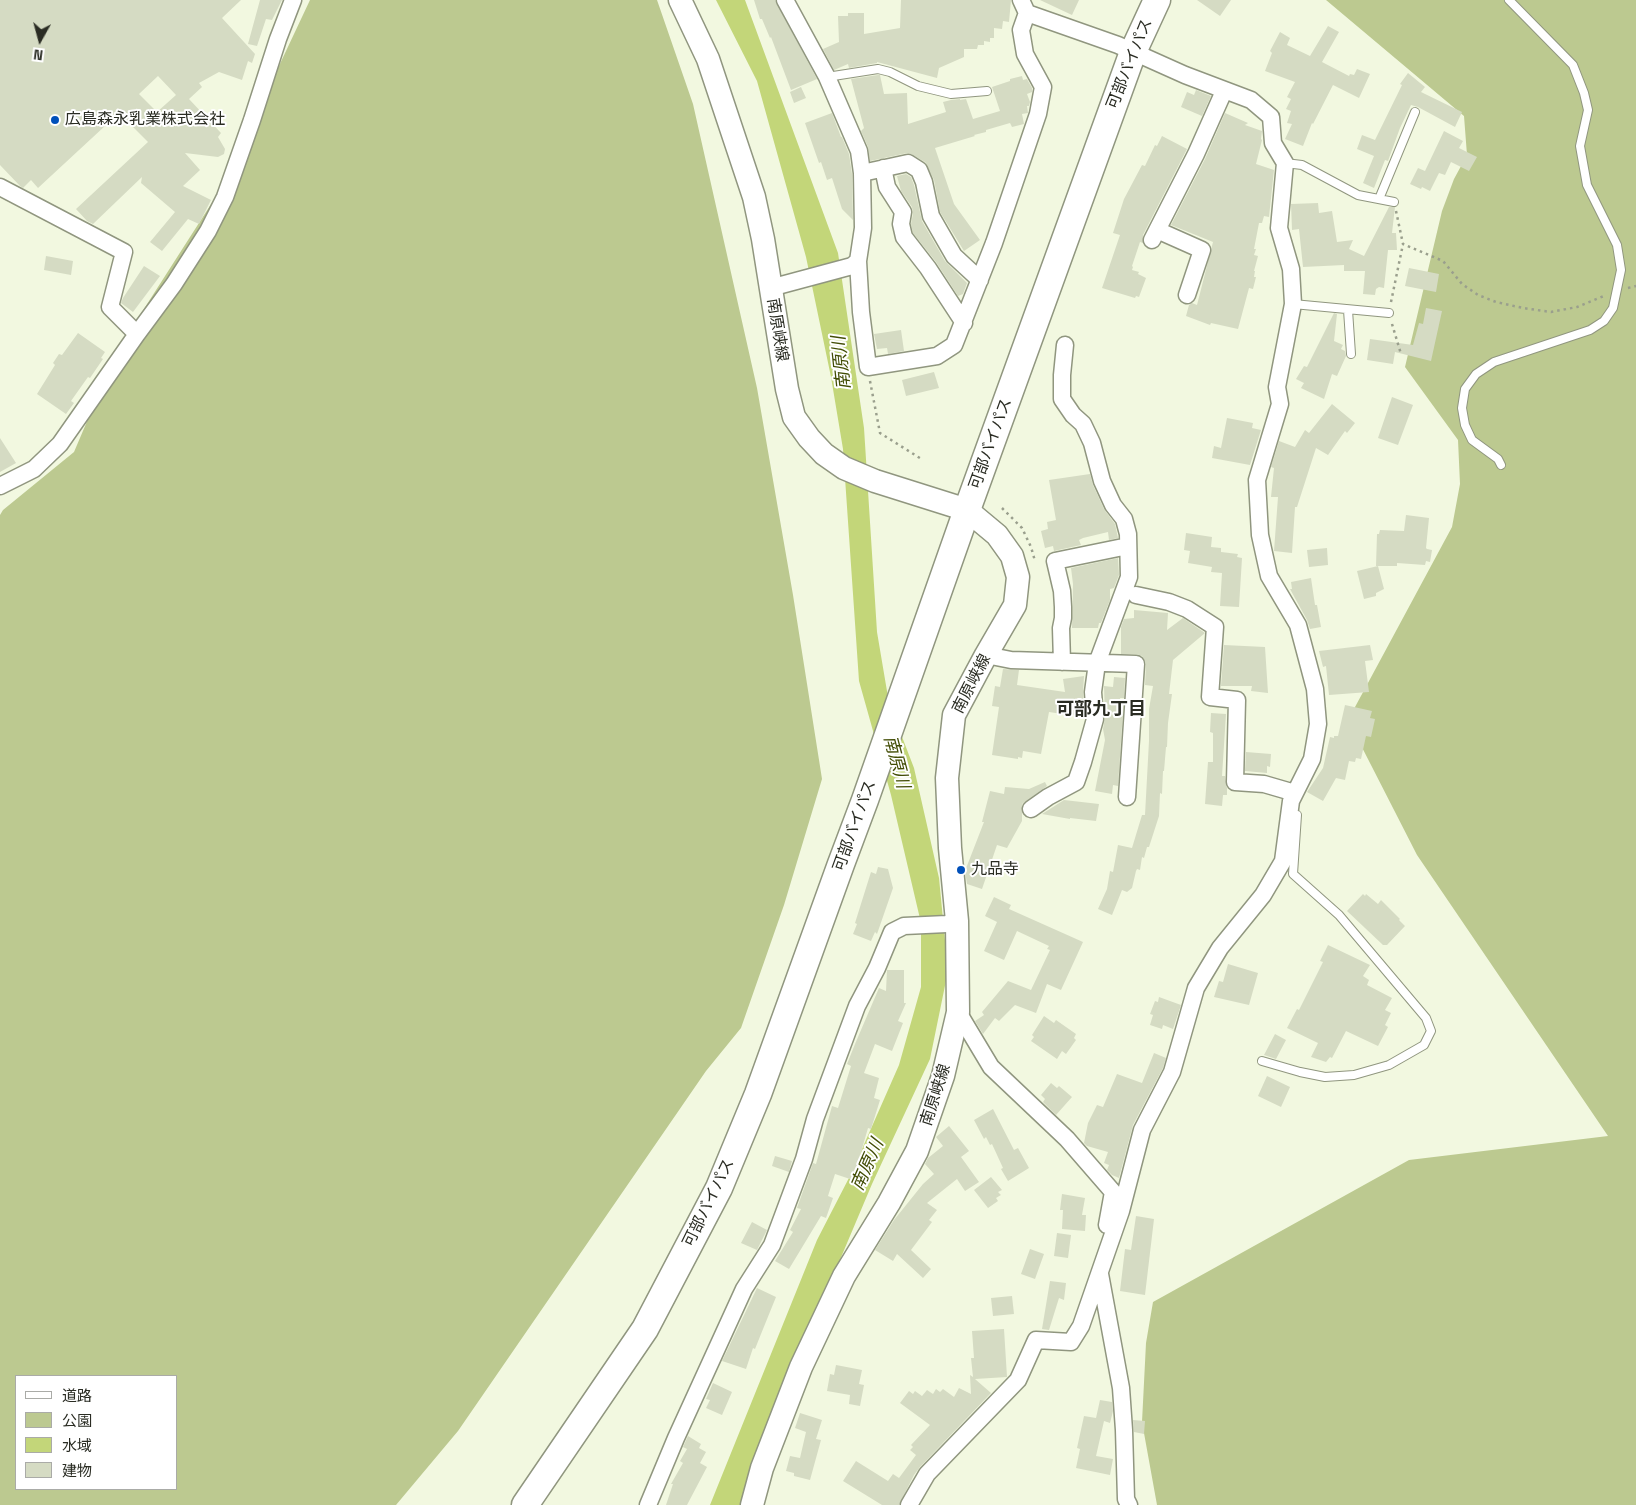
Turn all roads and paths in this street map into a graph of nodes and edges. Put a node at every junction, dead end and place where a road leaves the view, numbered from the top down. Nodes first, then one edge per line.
1 (293, 0) edge
2 (680, 0) edge
3 (785, 0) edge
4 (1157, 0) edge
5 (1509, 0) edge
6 (1024, 7) edge
7 (1133, 52) junction
8 (826, 77) junction
9 (987, 91) dead end
10 (1224, 91) junction
11 (1415, 112) dead end
12 (1285, 163) junction
13 (883, 168) junction
14 (862, 173) junction
15 (0, 188) edge
16 (1379, 199) junction
17 (1394, 202) joint
18 (1403, 244) junction
19 (851, 265) junction
20 (980, 280) junction
21 (1636, 286) edge
22 (770, 288) junction
23 (1624, 289) dead end
24 (1187, 295) dead end
25 (1607, 295) dead end
26 (1293, 304) junction
27 (1348, 310) junction
28 (1389, 313) junction
29 (964, 323) junction
30 (137, 334) junction
31 (1065, 345) dead end
32 (1351, 354) dead end
33 (1401, 354) dead end
34 (868, 367) junction
35 (923, 460) dead end
36 (1501, 465) dead end
37 (0, 486) edge
38 (967, 510) junction
39 (1128, 546) junction
40 (1136, 595) dead end
41 (986, 655) junction
42 (1062, 662) junction
43 (1097, 663) junction
44 (1127, 797) dead end
45 (1293, 797) junction
46 (1031, 809) dead end
47 (952, 923) junction
48 (958, 1012) junction
49 (1262, 1061) dead end
50 (1110, 1243) junction
51 (1100, 1272) junction
52 (1126, 1503) edge
53 (525, 1505) edge
54 (648, 1505) edge
55 (752, 1505) edge
56 (909, 1505) edge

1 - 30 street
2 - 22 main road, 南原峡線
3 - 8 street
4 - 7 highway, 可部バイパス
5 - 36 lane
6 - 7 street
6 - 20 street
7 - 10 street
7 - 38 highway, 可部バイパス
8 - 9 lane
8 - 14 street
10 - 12 street
10 - 24 street
11 - 16 lane
12 - 16 lane
12 - 26 street
13 - 14 street
13 - 20 street
13 - 29 street
14 - 19 street
15 - 30 street
16 - 17 lane
17 - 18 path
18 - 25 path
18 - 28 path
19 - 22 street
19 - 34 street
20 - 29 street
21 - 23 path
22 - 38 main road, 南原峡線
26 - 27 lane
26 - 45 street
27 - 28 lane
27 - 32 lane
28 - 33 path
29 - 34 street
30 - 37 street
31 - 39 street
34 - 35 path
38 - 41 main road, 南原峡線
38 - 53 highway, 可部バイパス
39 - 42 street
39 - 43 street
40 - 45 street
41 - 42 street
41 - 47 main road, 南原峡線
42 - 43 street
43 - 44 street
43 - 46 street
45 - 49 lane
45 - 50 street
47 - 48 main road, 南原峡線
47 - 54 street
48 - 50 street
48 - 55 main road, 南原峡線
50 - 51 street
51 - 52 street
51 - 56 street

